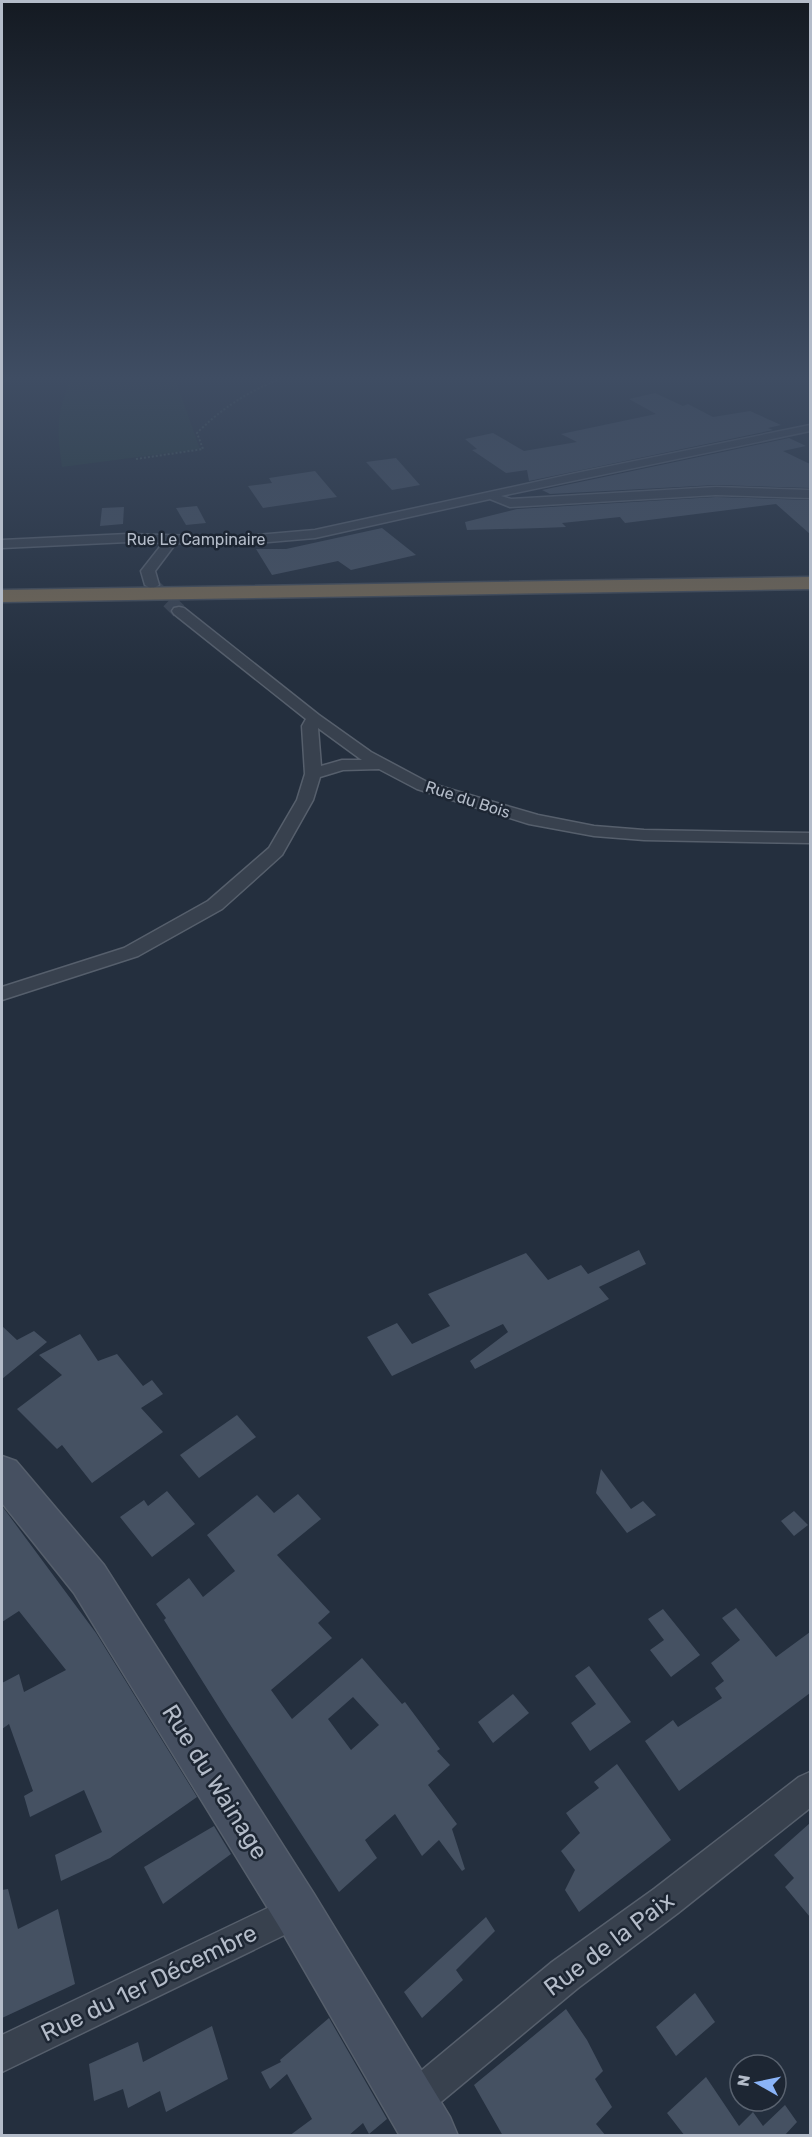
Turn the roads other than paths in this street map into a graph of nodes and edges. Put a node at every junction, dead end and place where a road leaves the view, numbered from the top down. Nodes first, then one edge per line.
1 (579, 476) edge
2 (810, 494) edge
3 (486, 495) junction
4 (173, 539) junction
5 (2, 544) edge
6 (152, 585) dead end
7 (808, 586) edge
8 (2, 596) edge
9 (2, 604) edge
10 (179, 611) tunnel mouth
11 (314, 718) junction
12 (382, 764) junction
13 (313, 774) junction
14 (810, 838) edge
15 (2, 994) edge
16 (2, 1474) edge
17 (810, 1788) edge
18 (297, 1911) junction
19 (2, 2054) edge
20 (421, 2119) edge

1 - 3 street, Rue Le Campinaire
2 - 3 street
3 - 4 street, Rue Le Campinaire
4 - 5 street, Rue Le Campinaire
4 - 6 street
7 - 8 highway
7 - 9 highway
10 - 11 street, Rue du Bois
11 - 12 street, Rue du Bois
11 - 13 street
12 - 13 street
12 - 14 street, Rue du Bois
13 - 15 street
16 - 18 street, Rue du Wainage
17 - 20 street, Rue de la Paix
18 - 19 street, Rue du 1er Décembre
18 - 20 street, Rue du Wainage

